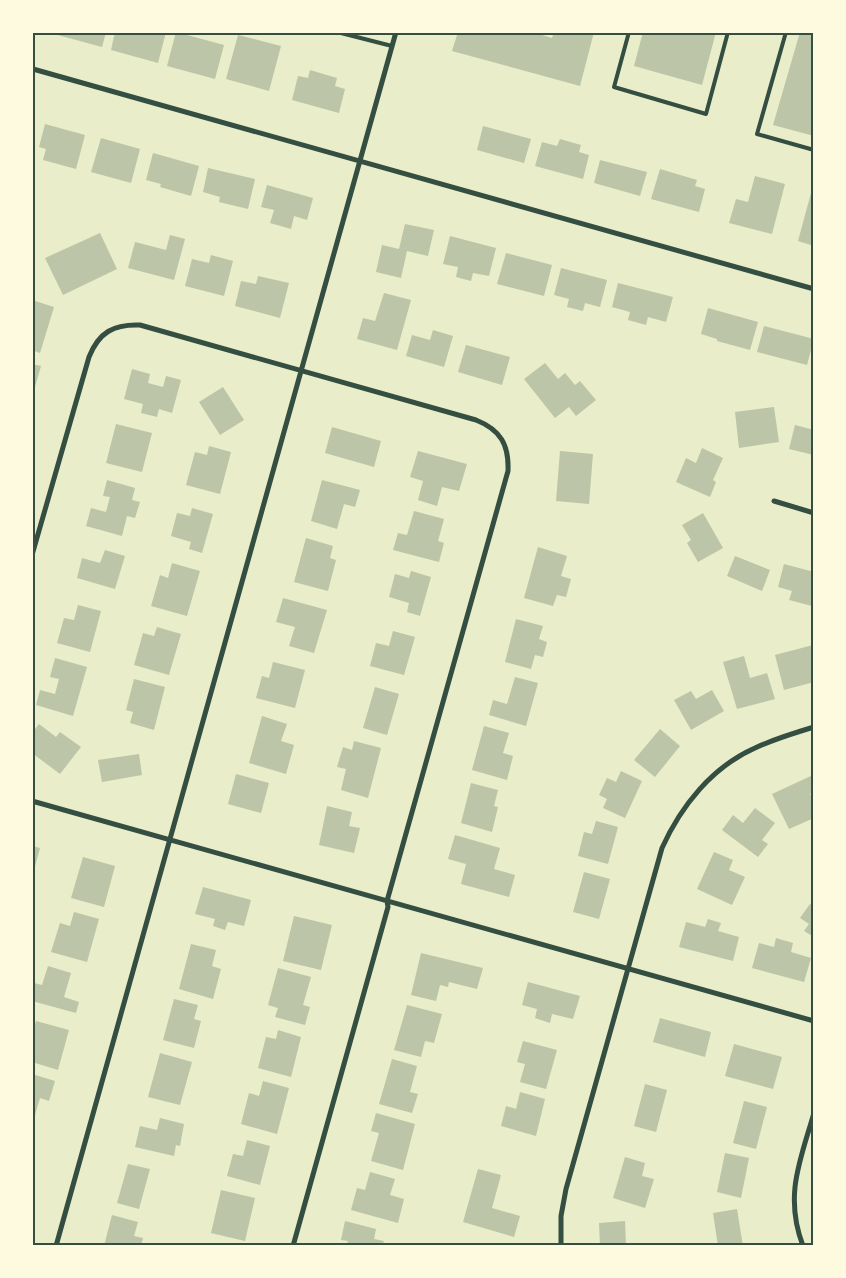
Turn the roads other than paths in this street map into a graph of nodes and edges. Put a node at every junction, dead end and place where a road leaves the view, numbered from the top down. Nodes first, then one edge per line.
1 (337, 32) edge
2 (396, 32) edge
3 (629, 32) edge
4 (728, 32) edge
5 (786, 32) edge
6 (344, 33) edge
7 (392, 46) junction
8 (33, 69) edge
9 (814, 150) edge
10 (361, 162) junction
11 (814, 289) edge
12 (302, 371) junction
13 (774, 501) dead end
14 (814, 513) edge
15 (32, 555) edge
16 (814, 727) edge
17 (32, 801) edge
18 (170, 840) junction
19 (387, 901) junction
20 (628, 969) junction
21 (814, 1021) edge
22 (814, 1113) edge
23 (56, 1246) edge
24 (293, 1246) edge
25 (561, 1246) edge
26 (803, 1246) edge

1 - 6 lane
2 - 7 street
3 - 4 lane
5 - 9 lane
6 - 7 lane
7 - 10 street
8 - 10 street
10 - 11 street
10 - 12 street
12 - 15 street
12 - 18 street
12 - 19 street
13 - 14 street
16 - 20 street
17 - 18 street
18 - 19 street
18 - 23 street
19 - 20 street
19 - 24 street
20 - 21 street
20 - 25 street
22 - 26 street

